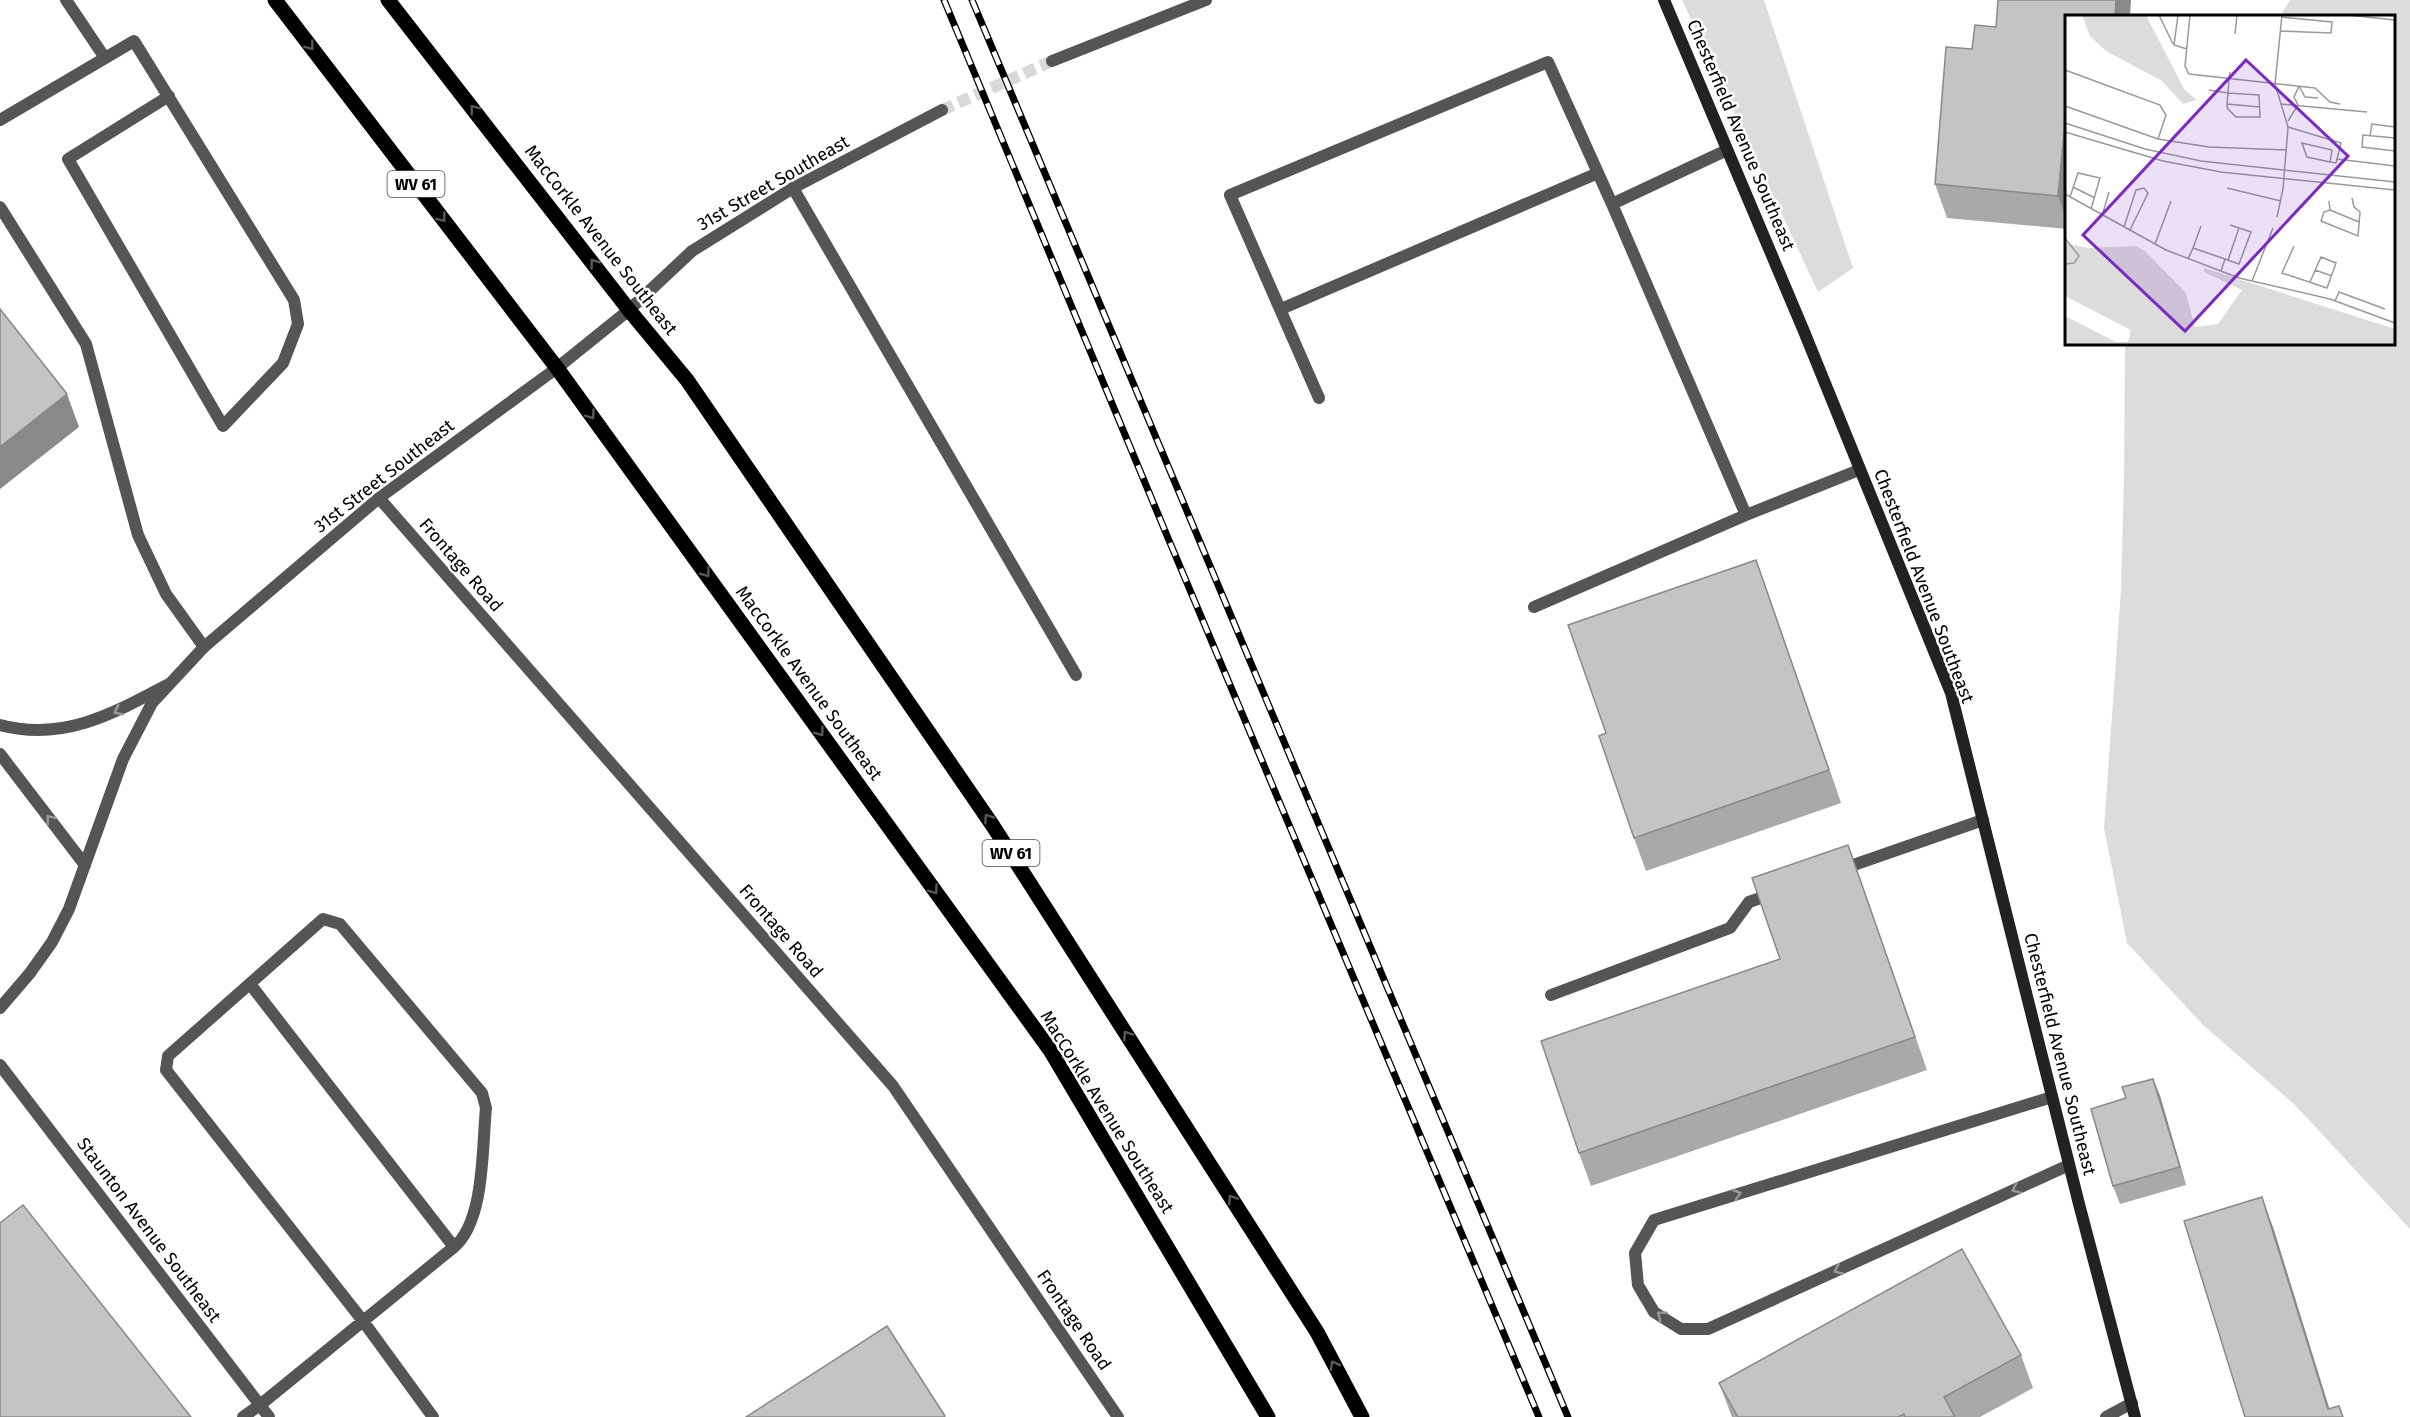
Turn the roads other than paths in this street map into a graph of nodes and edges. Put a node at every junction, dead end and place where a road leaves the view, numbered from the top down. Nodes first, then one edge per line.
1 (66, 0) edge
2 (275, 0) edge
3 (388, 0) edge
4 (1206, 0) edge
5 (1664, 0) edge
6 (105, 58) junction
7 (1052, 61) tunnel mouth
8 (168, 96) junction
9 (942, 110) tunnel mouth
10 (0, 120) edge
11 (1727, 150) junction
12 (1598, 173) junction
13 (794, 188) junction
14 (1612, 204) junction
15 (0, 207) edge
16 (1281, 309) junction
17 (629, 310) junction
18 (557, 368) junction
19 (1319, 398) dead end
20 (1859, 470) junction
21 (379, 498) junction
22 (1746, 516) junction
23 (1533, 607) dead end
24 (204, 647) junction
25 (1076, 675) dead end
26 (170, 684) junction
27 (0, 725) edge
28 (0, 754) edge
29 (1983, 820) junction
30 (86, 865) junction
31 (1827, 875) edge
32 (1782, 890) edge
33 (250, 984) junction
34 (1551, 995) dead end
35 (0, 1008) edge
36 (0, 1065) edge
37 (2052, 1097) junction
38 (2069, 1165) junction
39 (454, 1247) junction
40 (363, 1321) junction
41 (2132, 1403) junction
42 (260, 1405) junction
43 (243, 1417) edge
44 (269, 1417) edge
45 (433, 1417) edge
46 (1118, 1417) edge
47 (1268, 1417) edge
48 (1362, 1417) edge
49 (2106, 1417) edge
50 (2135, 1417) edge

1 - 6 street
2 -> 18 main road, MacCorkle Avenue Southeast / WV 61
17 -> 3 main road, MacCorkle Avenue Southeast / WV 61
4 - 7 street
5 - 11 street, Chesterfield Avenue Southeast
6 - 8 street
6 - 10 street
8 - 8 street
9 - 13 street, 31st Street Southeast
11 - 14 street
11 - 20 street, Chesterfield Avenue Southeast
12 - 14 street
12 - 16 street
12 - 16 street
13 - 17 street, 31st Street Southeast
13 - 25 street
14 - 22 street
15 - 24 street
16 - 19 street
17 - 18 street, 31st Street Southeast
48 -> 17 main road, MacCorkle Avenue Southeast / WV 61
18 - 21 street, 31st Street Southeast
18 -> 47 main road, MacCorkle Avenue Southeast / WV 61
20 - 22 street
20 - 29 street, Chesterfield Avenue Southeast
21 - 24 street, 31st Street Southeast
21 - 46 street, Frontage Road
22 - 23 street
24 - 26 street, 31st Street Southeast
26 -> 27 street
26 - 30 street, 31st Street Southeast
30 -> 28 street
29 - 31 street
29 - 37 street, Chesterfield Avenue Southeast
30 - 35 street, 31st Street Southeast
32 - 34 street
33 - 39 street
33 - 39 street
33 - 40 street
36 - 42 street, Staunton Avenue Southeast
37 - 38 street, Chesterfield Avenue Southeast
38 -> 37 street
38 - 41 street, Chesterfield Avenue Southeast
39 - 40 street
40 - 42 street
40 - 45 street
41 - 49 street
41 - 50 street, Chesterfield Avenue Southeast
42 - 43 street
42 - 44 street, Staunton Avenue Southeast

